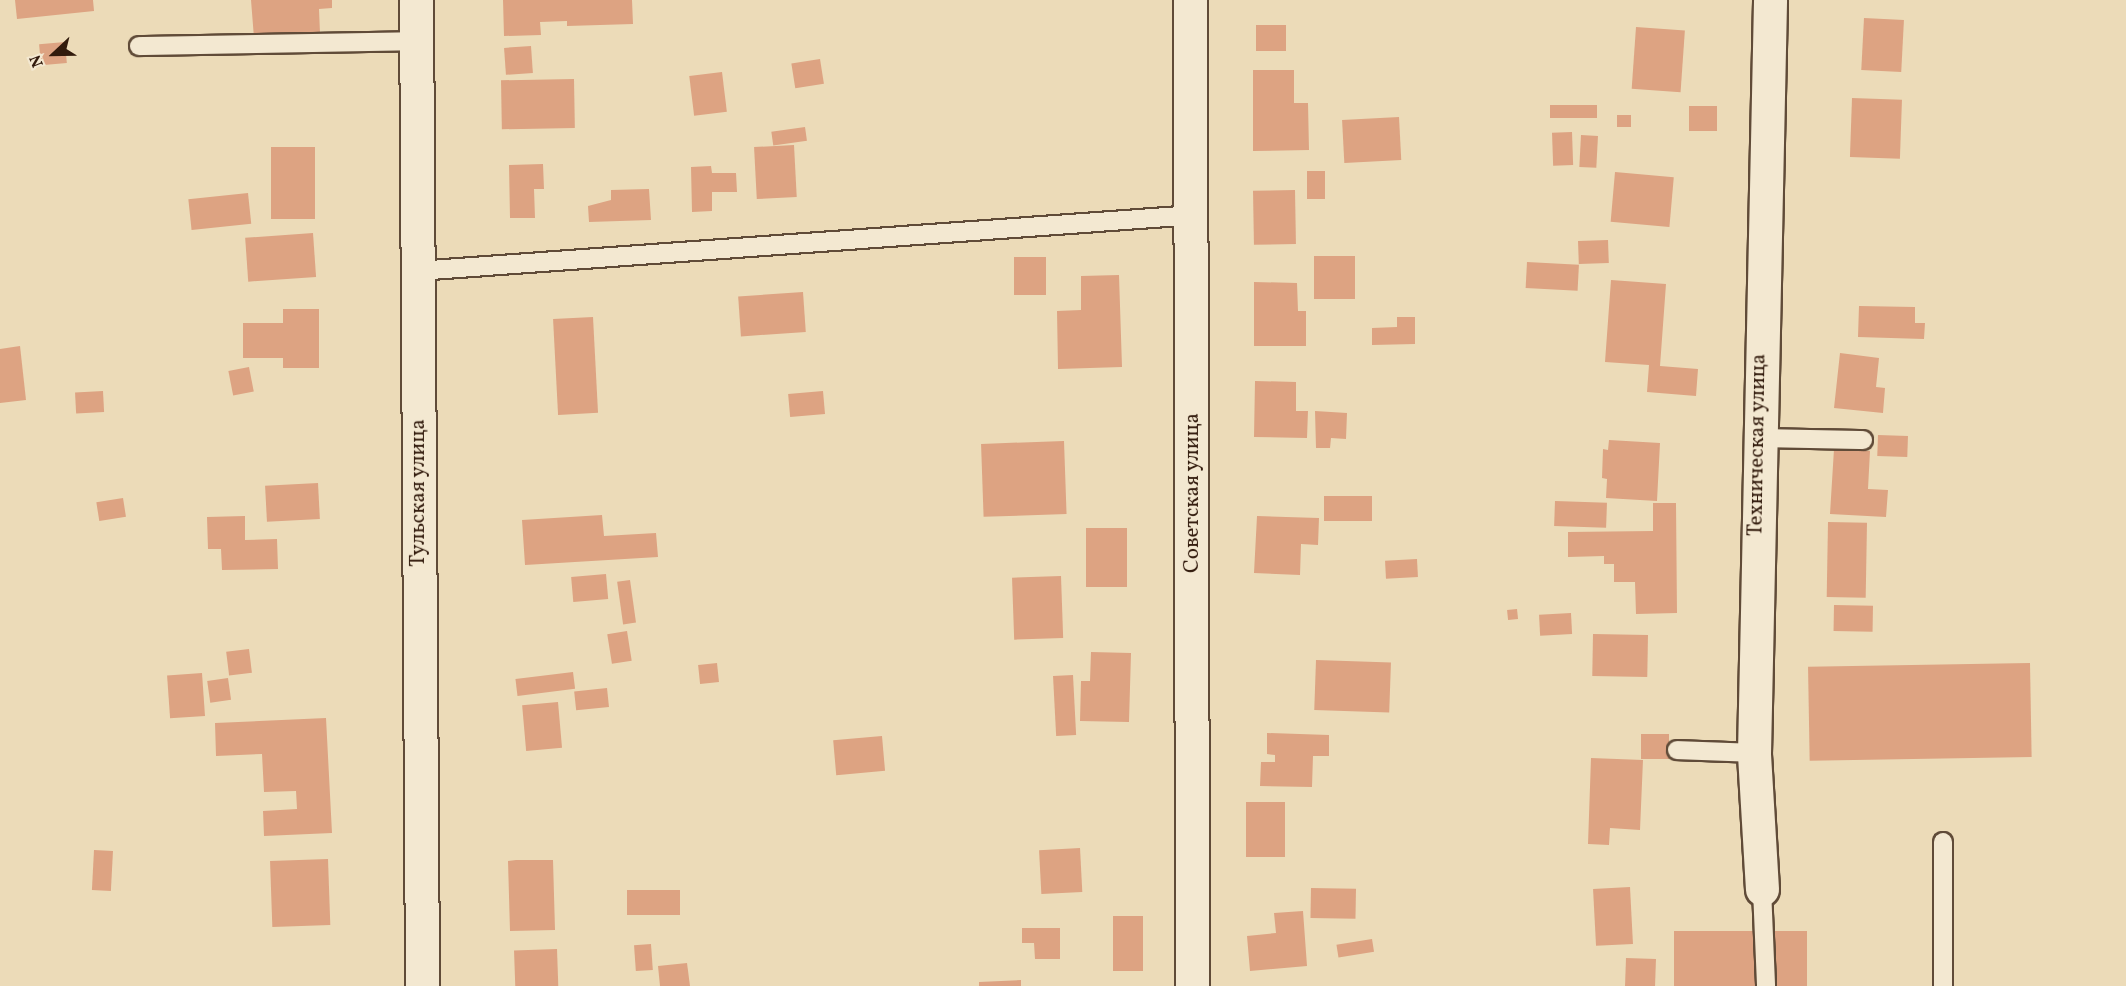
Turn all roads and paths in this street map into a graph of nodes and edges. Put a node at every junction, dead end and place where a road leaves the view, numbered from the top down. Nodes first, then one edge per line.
1 (416, 0) edge
2 (1190, 0) edge
3 (1770, 0) edge
4 (416, 40) junction
5 (139, 46) dead end
6 (1194, 215) junction
7 (417, 271) junction
8 (1757, 438) junction
9 (1863, 440) dead end
10 (1677, 750) dead end
11 (1754, 753) junction
12 (1943, 842) dead end
13 (1762, 889) joint
14 (422, 986) edge
15 (1192, 986) edge
16 (1766, 986) edge
17 (1943, 986) edge

1 - 4 street, Тульская улица
2 - 6 street, Советская улица
3 - 8 street, Техническая улица
4 - 5 lane
4 - 7 street, Тульская улица
6 - 7 lane
6 - 15 street, Советская улица
7 - 14 street, Тульская улица
8 - 9 lane
8 - 11 street, Техническая улица
10 - 11 lane
11 - 13 street, Техническая улица
12 - 17 lane
13 - 16 lane

